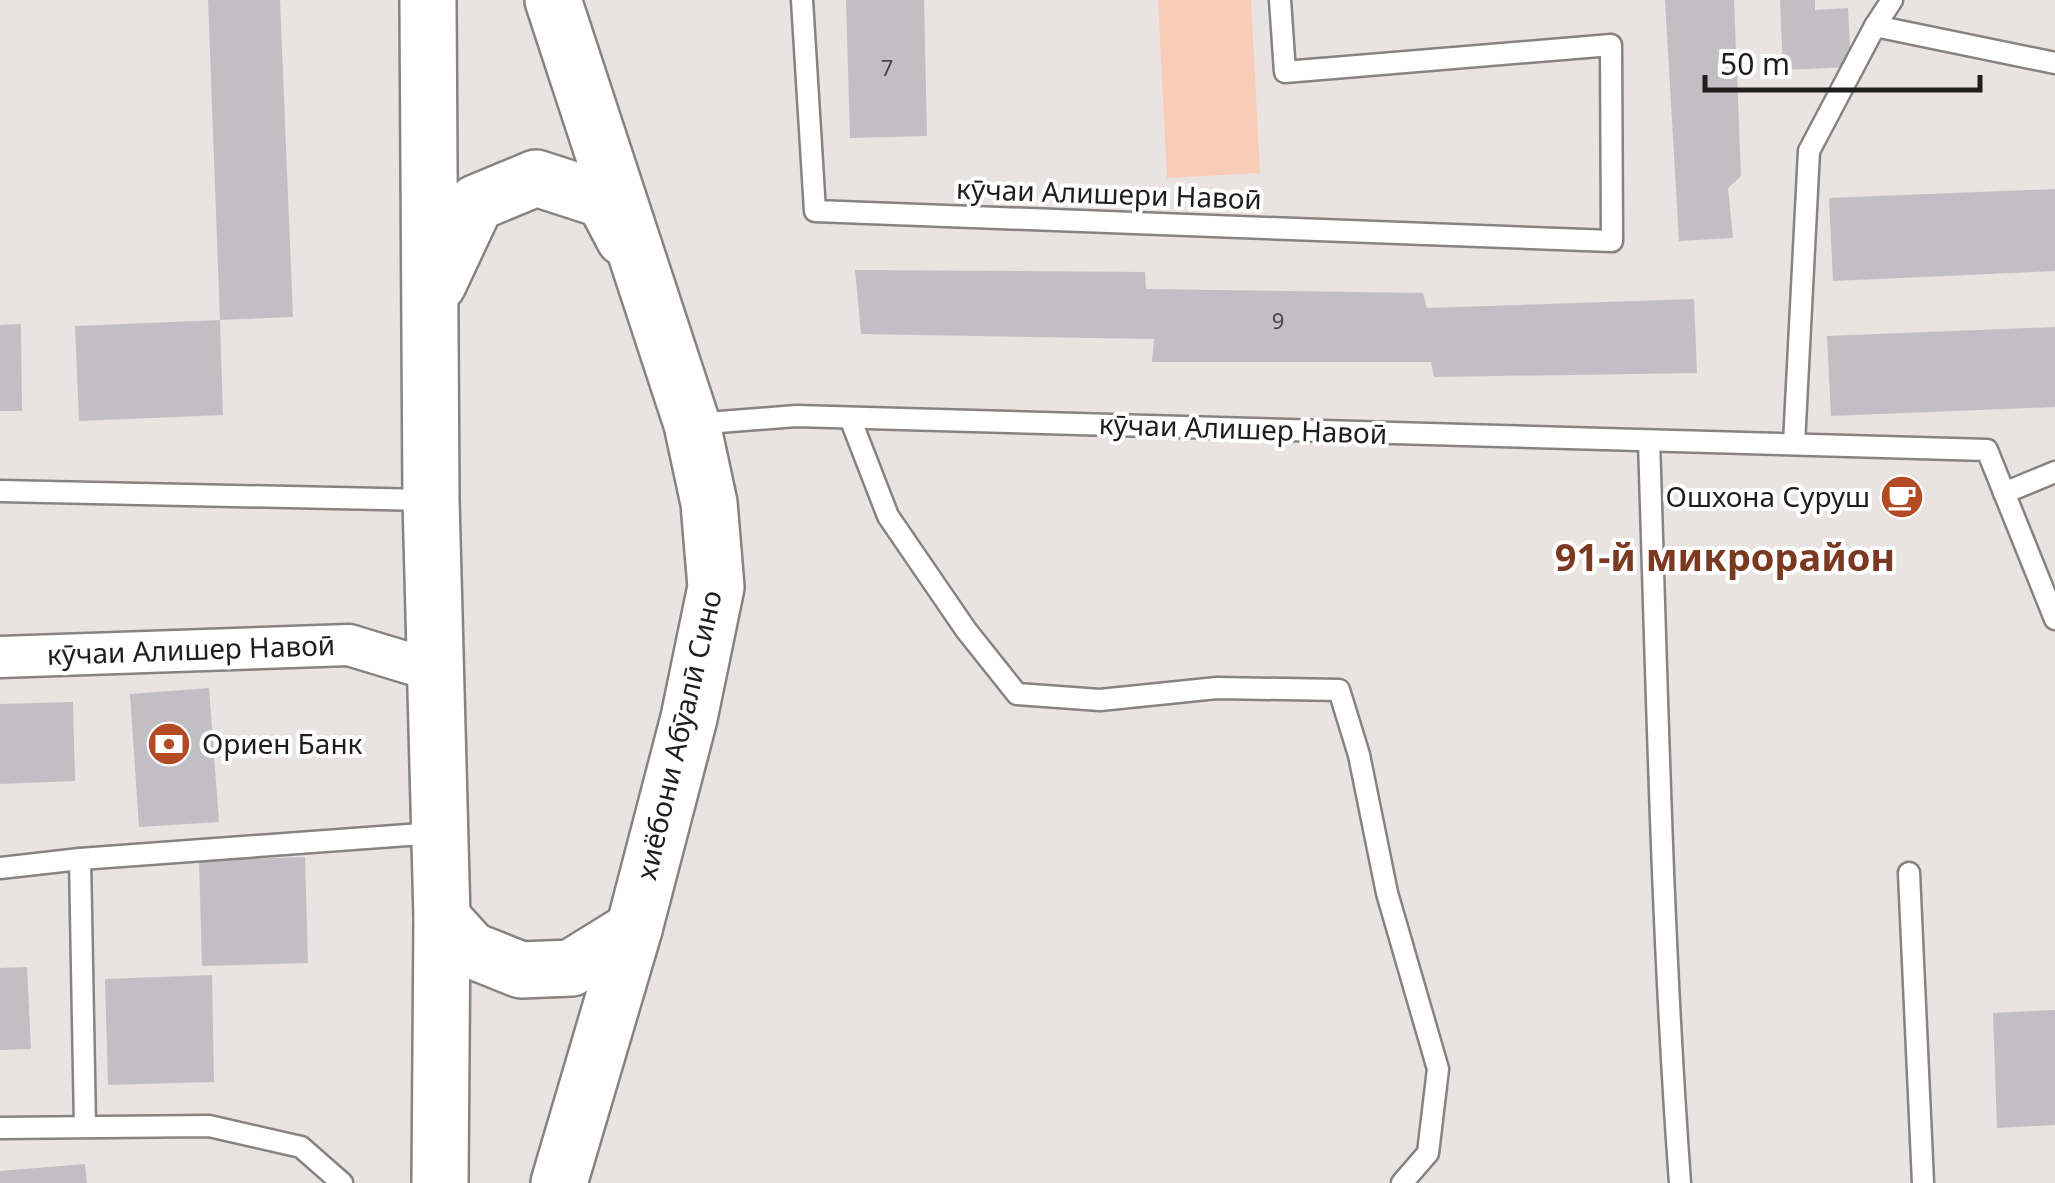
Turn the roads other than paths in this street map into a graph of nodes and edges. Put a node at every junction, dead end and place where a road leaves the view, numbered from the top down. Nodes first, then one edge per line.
1 (428, 0) edge
2 (553, 0) edge
3 (802, 0) edge
4 (1280, 0) edge
5 (1892, 0) edge
6 (1875, 26) junction
7 (2055, 63) edge
8 (638, 262) junction
9 (432, 297) junction
10 (850, 418) junction
11 (692, 424) junction
12 (1650, 440) junction
13 (1794, 444) junction
14 (2055, 472) edge
15 (0, 490) edge
16 (2004, 492) junction
17 (432, 500) junction
18 (2055, 619) edge
19 (0, 657) edge
20 (438, 672) junction
21 (440, 832) junction
22 (80, 859) junction
23 (0, 868) edge
24 (1909, 873) dead end
25 (442, 918) junction
26 (634, 929) junction
27 (84, 1126) junction
28 (0, 1128) edge
29 (342, 1183) edge
30 (440, 1183) edge
31 (559, 1183) edge
32 (1402, 1183) edge
33 (1680, 1183) edge
34 (1923, 1183) edge

1 - 9 main road
2 - 8 main road, хиёбони Абӯалӣ Сино
3 - 4 lane, кӯчаи Алишери Навоӣ
5 - 6 lane
6 - 7 lane
6 - 13 lane
8 - 9 main road
8 - 11 main road, хиёбони Абӯалӣ Сино
9 - 17 main road
10 - 11 lane, кӯчаи Алишер Навоӣ
10 - 12 lane, кӯчаи Алишер Навоӣ
10 - 32 lane
11 - 26 main road, хиёбони Абӯалӣ Сино
12 - 13 lane, кӯчаи Алишер Навоӣ
12 - 33 lane
13 - 16 lane, кӯчаи Алишер Навоӣ
14 - 16 lane
15 - 17 lane
16 - 18 lane, кӯчаи Алишер Навоӣ
17 - 20 main road
19 - 20 street, кӯчаи Алишер Навоӣ
20 - 21 main road
21 - 22 lane
21 - 25 main road
22 - 23 lane
22 - 27 lane
24 - 34 lane
25 - 26 main road
25 - 30 main road
26 - 31 main road, хиёбони Абӯалӣ Сино
27 - 28 lane
27 - 29 lane

